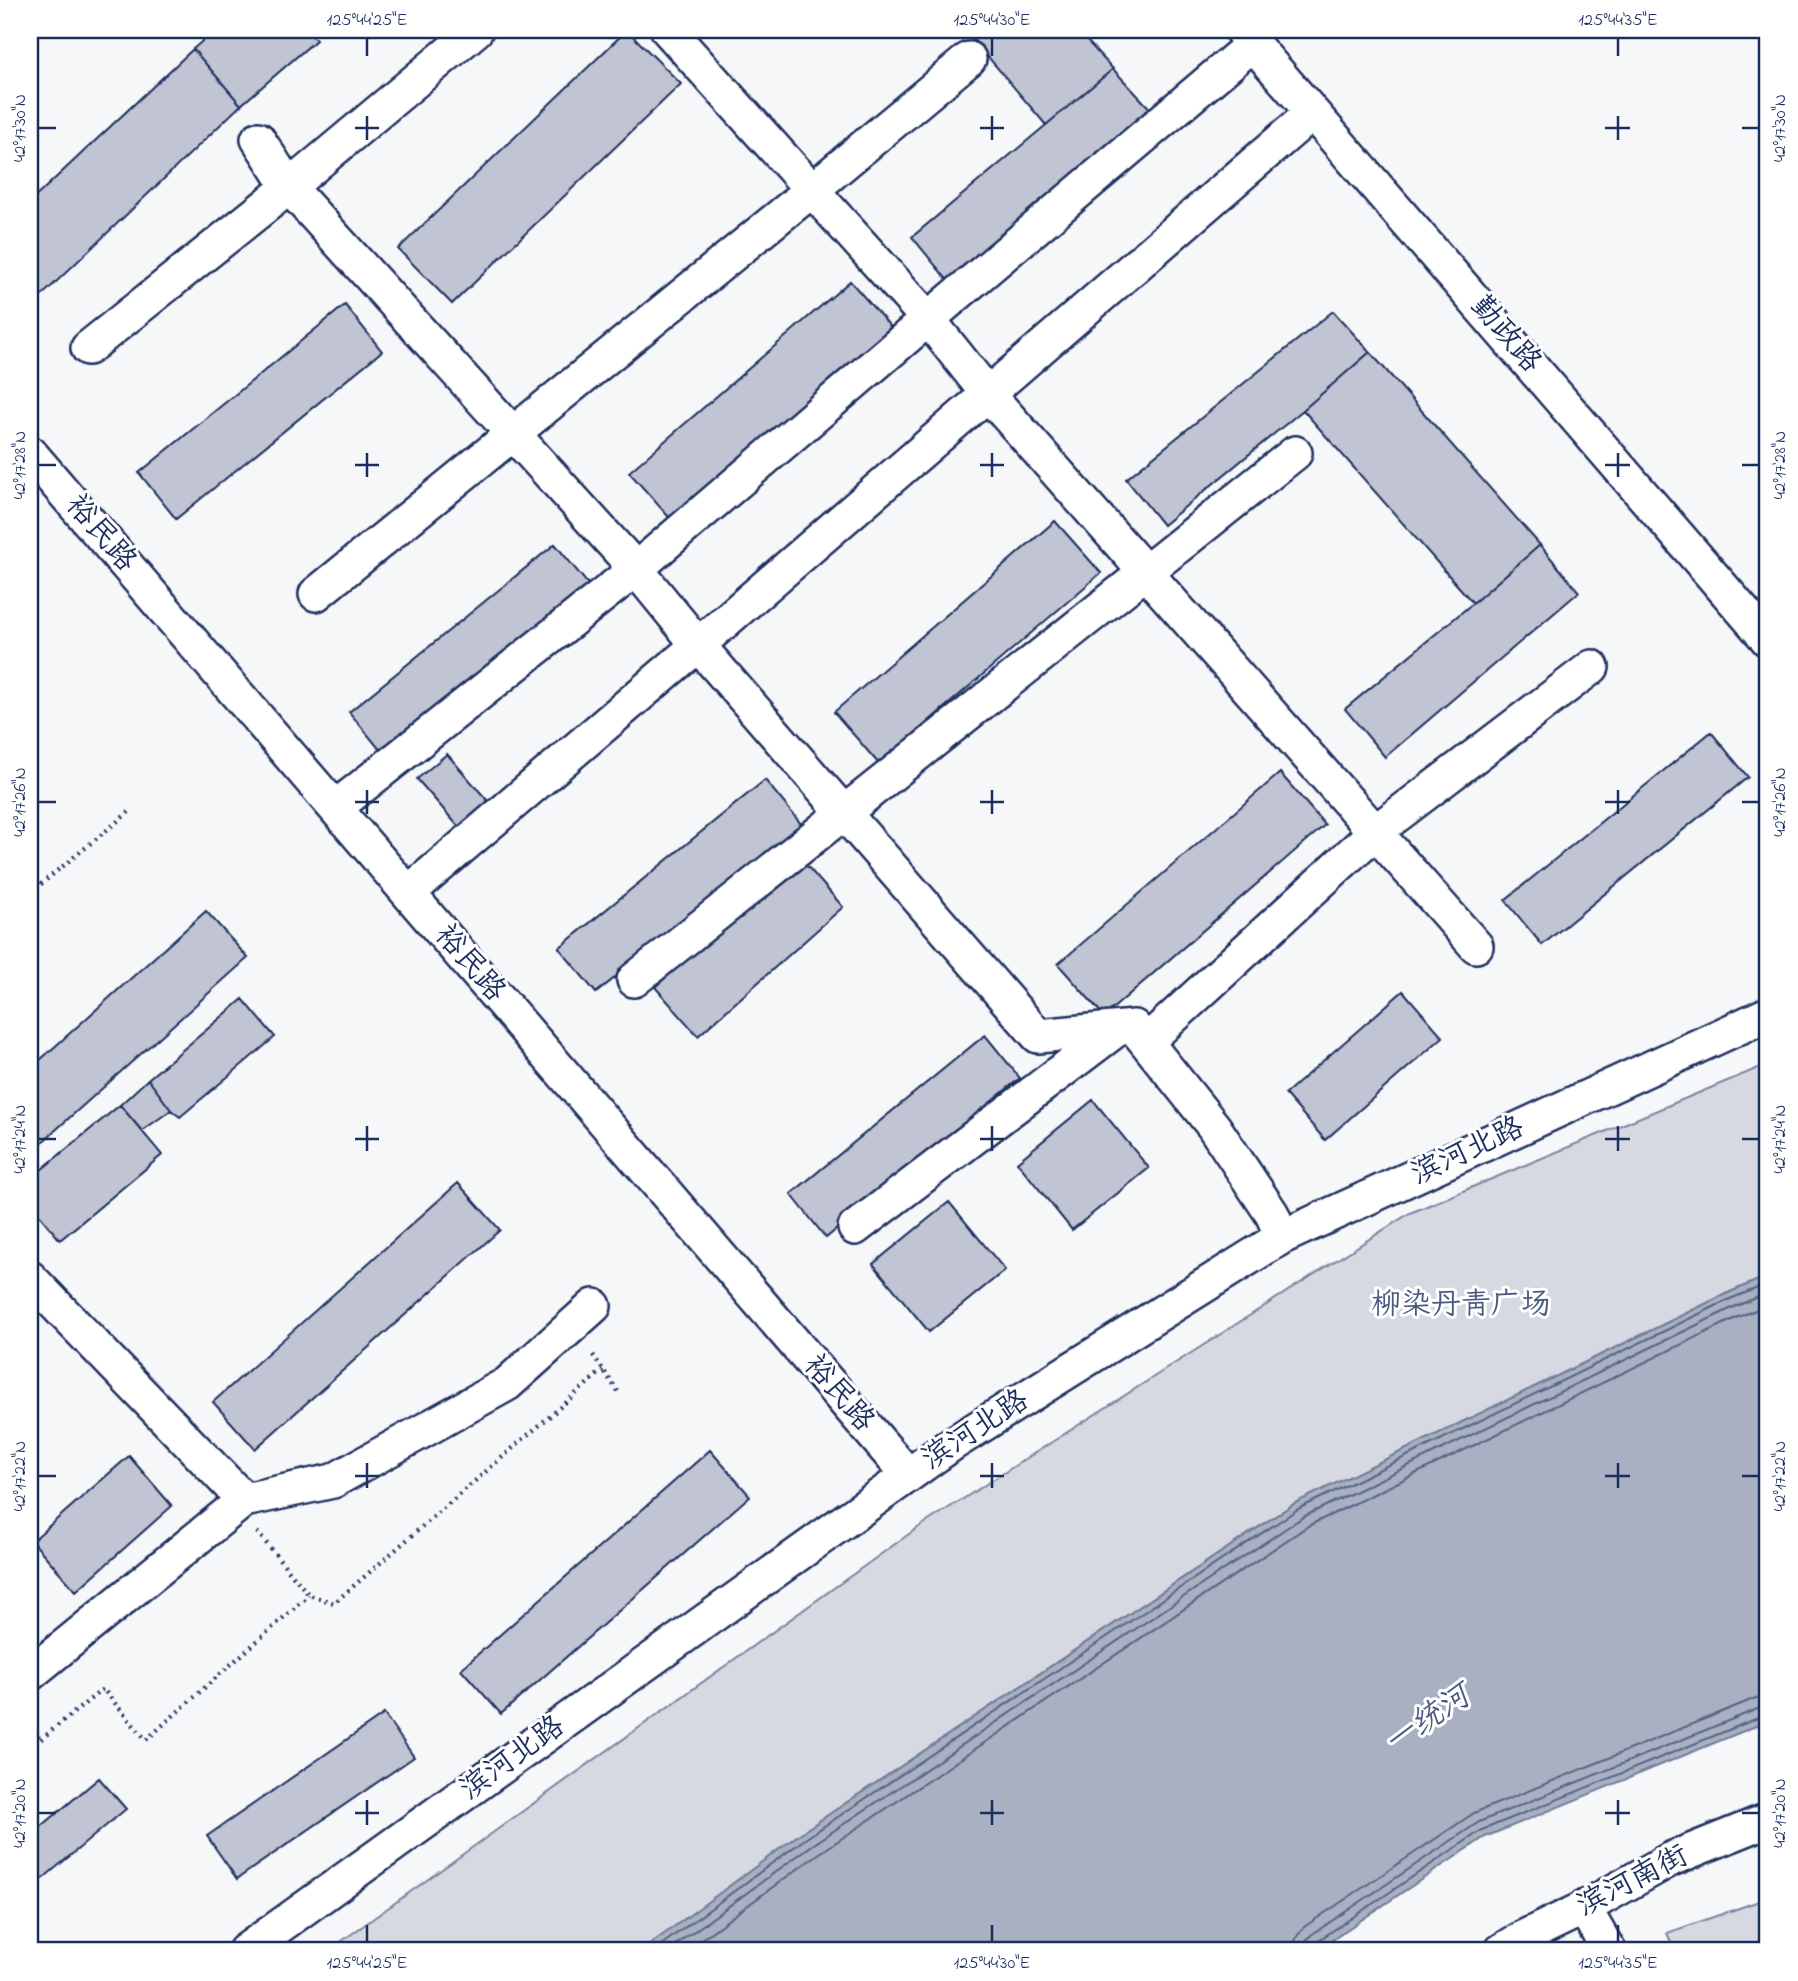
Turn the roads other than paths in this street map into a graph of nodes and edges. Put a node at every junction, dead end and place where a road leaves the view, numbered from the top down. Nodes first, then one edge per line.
1 (476, 30) edge
2 (668, 30) edge
3 (1247, 37) edge
4 (969, 59) dead end
5 (1312, 113) junction
6 (258, 139) dead end
7 (289, 187) junction
8 (812, 190) junction
9 (928, 319) junction
10 (88, 348) dead end
11 (987, 393) junction
12 (513, 434) junction
13 (30, 453) edge
14 (1295, 453) dead end
15 (636, 569) junction
16 (1145, 573) junction
17 (316, 594) dead end
18 (1768, 640) edge
19 (698, 645) junction
20 (1592, 667) dead end
21 (335, 808) junction
22 (844, 813) junction
23 (1375, 832) junction
24 (408, 893) junction
25 (1476, 946) dead end
26 (634, 980) dead end
27 (1768, 1014) edge
28 (1132, 1036) junction
29 (855, 1228) dead end
30 (1282, 1237) junction
31 (30, 1278) edge
32 (583, 1316) road end
33 (908, 1475) junction
34 (240, 1503) junction
35 (30, 1674) edge
36 (1768, 1820) edge
37 (1584, 1908) junction
38 (1520, 1946) edge
39 (245, 1951) edge
40 (1609, 1951) edge

1 - 7 street
2 - 8 street
3 - 5 street, 勤政路
3 - 9 street
4 - 8 street
5 - 11 street
5 - 18 street, 勤政路
6 - 7 street
7 - 10 street
7 - 12 street
8 - 9 street
8 - 12 street
9 - 11 street
9 - 15 street
11 - 16 street
11 - 19 street
12 - 15 street
12 - 17 street
13 - 21 street, 裕民路
14 - 16 street
15 - 19 street
15 - 21 street
16 - 22 street
16 - 23 street
19 - 22 street
19 - 24 street
20 - 23 street
21 - 24 street, 裕民路
22 - 26 street
22 - 28 street
23 - 25 street
23 - 28 street
24 - 33 street, 裕民路
27 - 30 street, 滨河北路
28 - 29 street
28 - 30 street
30 - 33 street, 滨河北路
31 - 34 street
32 - 34 street
33 - 39 street, 滨河北路
34 - 35 street
36 - 37 street, 滨河南街
37 - 38 street, 滨河南街
37 - 40 street

